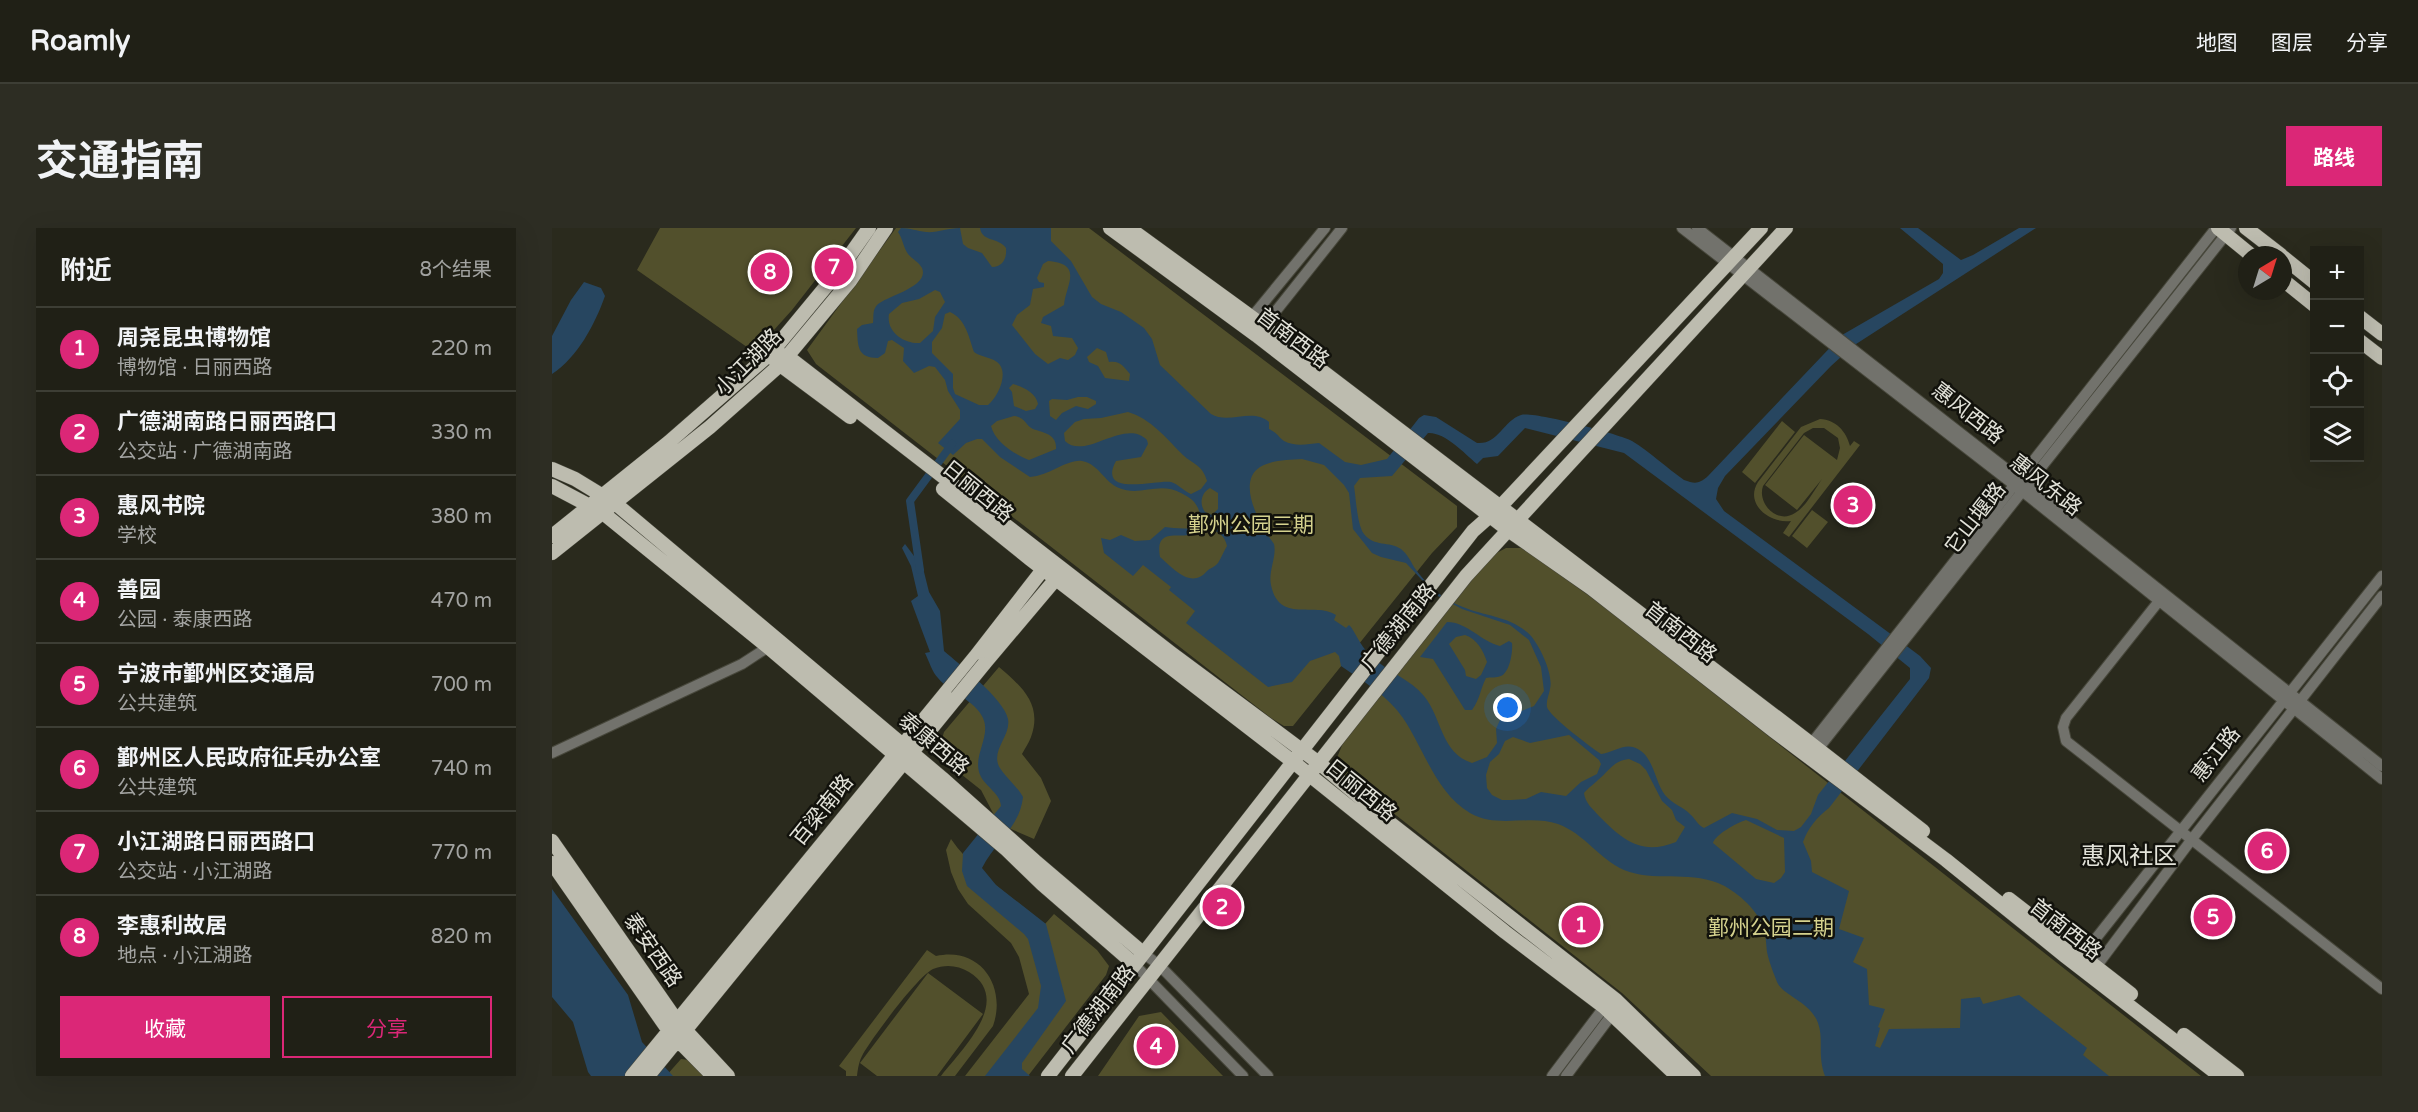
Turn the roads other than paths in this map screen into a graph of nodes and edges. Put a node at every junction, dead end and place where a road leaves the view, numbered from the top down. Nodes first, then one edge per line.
1 (869, 228) edge
2 (886, 228) edge
3 (1110, 228) edge
4 (1129, 228) edge
5 (1324, 228) edge
6 (1342, 228) edge
7 (1682, 228) edge
8 (1697, 228) edge
9 (1761, 228) edge
10 (1786, 228) edge
11 (2246, 228) edge
12 (2223, 230) edge
13 (2241, 246) edge
14 (2269, 246) edge
15 (1731, 261) junction
16 (2292, 264) edge
17 (1747, 273) junction
18 (2310, 279) edge
19 (2292, 287) edge
20 (2310, 302) edge
21 (2364, 320) edge
22 (1247, 322) junction
23 (1260, 331) junction
24 (2382, 334) edge
25 (2364, 344) edge
26 (771, 353) junction
27 (2382, 358) edge
28 (784, 360) junction
29 (552, 469) edge
30 (2021, 484) junction
31 (552, 486) edge
32 (603, 496) junction
33 (616, 504) junction
34 (597, 510) junction
35 (1495, 512) junction
36 (1513, 525) junction
37 (552, 536) edge
38 (552, 553) edge
39 (1047, 565) junction
40 (1059, 574) junction
41 (2382, 576) edge
42 (2382, 596) edge
43 (2163, 597) junction
44 (768, 647) junction
45 (980, 660) junction
46 (2286, 697) junction
47 (2296, 705) junction
48 (1815, 746) junction
49 (552, 753) edge
50 (903, 754) junction
51 (1296, 755) junction
52 (1319, 763) junction
53 (2382, 766) edge
54 (1309, 775) junction
55 (2382, 779) edge
56 (2181, 831) junction
57 (2192, 839) junction
58 (552, 841) edge
59 (1010, 846) junction
60 (552, 862) edge
61 (1143, 952) junction
62 (2082, 956) junction
63 (1134, 964) junction
64 (1159, 965) junction
65 (2096, 967) junction
66 (1149, 978) junction
67 (2382, 989) edge
68 (1612, 1005) junction
69 (677, 1030) junction
70 (659, 1053) junction
71 (632, 1076) edge
72 (648, 1076) edge
73 (712, 1076) edge
74 (728, 1076) edge
75 (1048, 1076) edge
76 (1072, 1076) edge
77 (1243, 1076) edge
78 (1268, 1076) edge
79 (1552, 1076) edge
80 (1566, 1076) edge
81 (1677, 1076) edge
82 (1694, 1076) edge
83 (2220, 1076) edge
84 (2237, 1076) edge

1 - 26 main road, 小江湖路
2 - 28 main road, 小江湖路
3 - 22 main road, 首南西路
4 - 22 main road, 首南西路
5 - 22 street
6 - 23 street
7 - 15 street
8 - 15 street
9 - 15 main road, 广德湖南路
10 - 17 main road, 广德湖南路
11 - 14 main road
12 - 13 main road
12 - 30 street, 它山堰路
15 - 17 street
15 - 35 main road, 广德湖南路
16 - 18 main road
17 - 30 street, 惠风东路
17 - 36 main road, 广德湖南路
19 - 20 main road
21 - 24 main road
22 - 23 main road, 首南西路
23 - 35 main road, 首南西路
25 - 27 main road
26 - 28 main road, 日丽西路
26 - 32 main road, 小江湖路
28 - 33 main road, 小江湖路
28 - 39 main road, 日丽西路
29 - 32 main road, 泰康西路
30 - 43 street, 惠风东路
30 - 48 street, 它山堰路
31 - 34 main road, 泰康西路
32 - 33 main road, 泰康西路
32 - 34 main road, 小江湖路
33 - 34 main road, 小江湖路
33 - 50 main road, 泰康西路
34 - 37 main road
34 - 38 main road
34 - 44 main road, 泰康西路
35 - 36 main road, 首南西路
35 - 51 main road, 广德湖南路
36 - 48 main road, 首南西路
36 - 52 main road, 广德湖南路
36 - 83 main road, 首南西路
39 - 40 main road, 日丽西路
39 - 45 main road, 百梁南路
40 - 45 main road, 百梁南路
40 - 51 main road, 日丽西路
41 - 46 street, 惠江路
42 - 47 street, 惠江路
43 - 46 street
43 - 56 street
44 - 49 street
44 - 50 main road, 泰康西路
45 - 50 main road, 百梁南路, bridge
46 - 47 street
46 - 56 street, 惠江路
47 - 53 street
47 - 55 street
47 - 57 street, 惠江路
48 - 62 main road, 首南西路
50 - 59 main road, 泰康西路
50 - 69 main road, 百梁南路
51 - 52 main road, 日丽西路
51 - 54 main road, 日丽西路
51 - 61 main road, 广德湖南路
52 - 54 main road, 广德湖南路
52 - 68 main road, 日丽西路
54 - 64 main road, 广德湖南路
54 - 68 main road, 日丽西路
56 - 57 street
56 - 62 street, 惠江路
57 - 65 street, 惠江路
57 - 67 street
58 - 69 main road, 泰安西路
59 - 61 main road, 泰康西路
59 - 63 main road, 泰康西路
60 - 69 main road, 泰安西路
61 - 63 main road, 广德湖南路
61 - 64 street, 泰康西路
62 - 65 main road, 首南西路
63 - 66 street, 泰康西路
63 - 75 main road, 广德湖南路
64 - 66 main road, 广德湖南路
64 - 78 street, 泰康西路
65 - 84 main road, 首南西路
66 - 76 main road, 广德湖南路
66 - 77 street, 泰康西路
68 - 79 street
68 - 80 street
68 - 81 main road, 日丽西路
68 - 82 main road, 日丽西路
69 - 70 main road, 百梁南路
69 - 73 main road, 泰安西路
69 - 74 main road, 泰安西路
70 - 71 main road, 百梁南路
70 - 72 main road, 百梁南路

